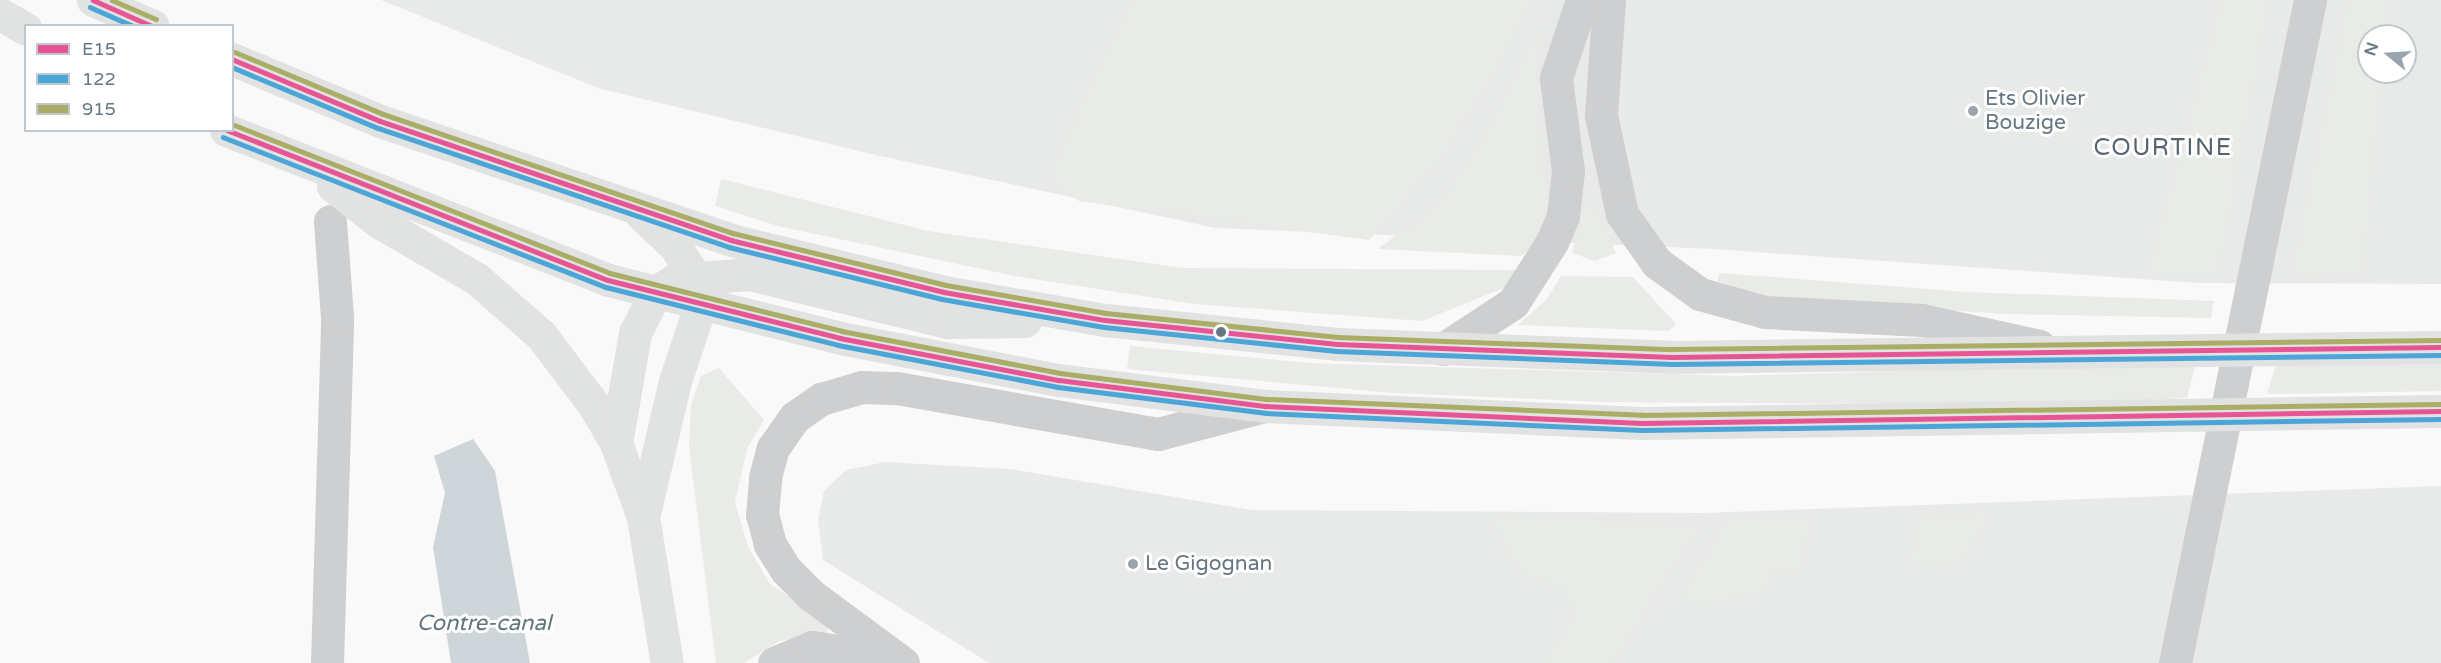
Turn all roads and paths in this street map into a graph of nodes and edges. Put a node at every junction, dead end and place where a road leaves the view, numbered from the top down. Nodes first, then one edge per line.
1 (93, 0) edge
2 (1582, 0) edge
3 (1609, 0) edge
4 (2310, 0) edge
5 (0, 14) edge
6 (148, 24) edge
7 (24, 28) edge
8 (234, 60) edge
9 (231, 132) edge
10 (308, 166) junction
11 (633, 206) junction
12 (330, 221) dead end
13 (698, 290) junction
14 (656, 292) junction
15 (1105, 320) junction
16 (2441, 347) edge
17 (1443, 349) junction
18 (2079, 355) junction
19 (1266, 406) junction
20 (2441, 411) edge
21 (616, 443) junction
22 (643, 517) junction
23 (901, 661) edge
24 (327, 663) edge
25 (668, 663) edge
26 (774, 663) edge
27 (2175, 663) edge

1 - 6 main road
2 - 17 street
3 - 18 street
4 - 27 street
5 - 7 main road
8 - 11 main road
9 - 10 main road
10 - 14 main road
10 - 21 main road
11 - 13 main road
11 - 15 main road
12 - 24 street
13 - 14 main road
13 - 15 main road
13 - 19 main road
13 - 22 main road
14 - 21 main road
15 - 17 main road
16 - 18 main road
17 - 18 main road
19 - 20 main road
19 - 23 street
21 - 22 main road
22 - 25 main road
23 - 26 street

